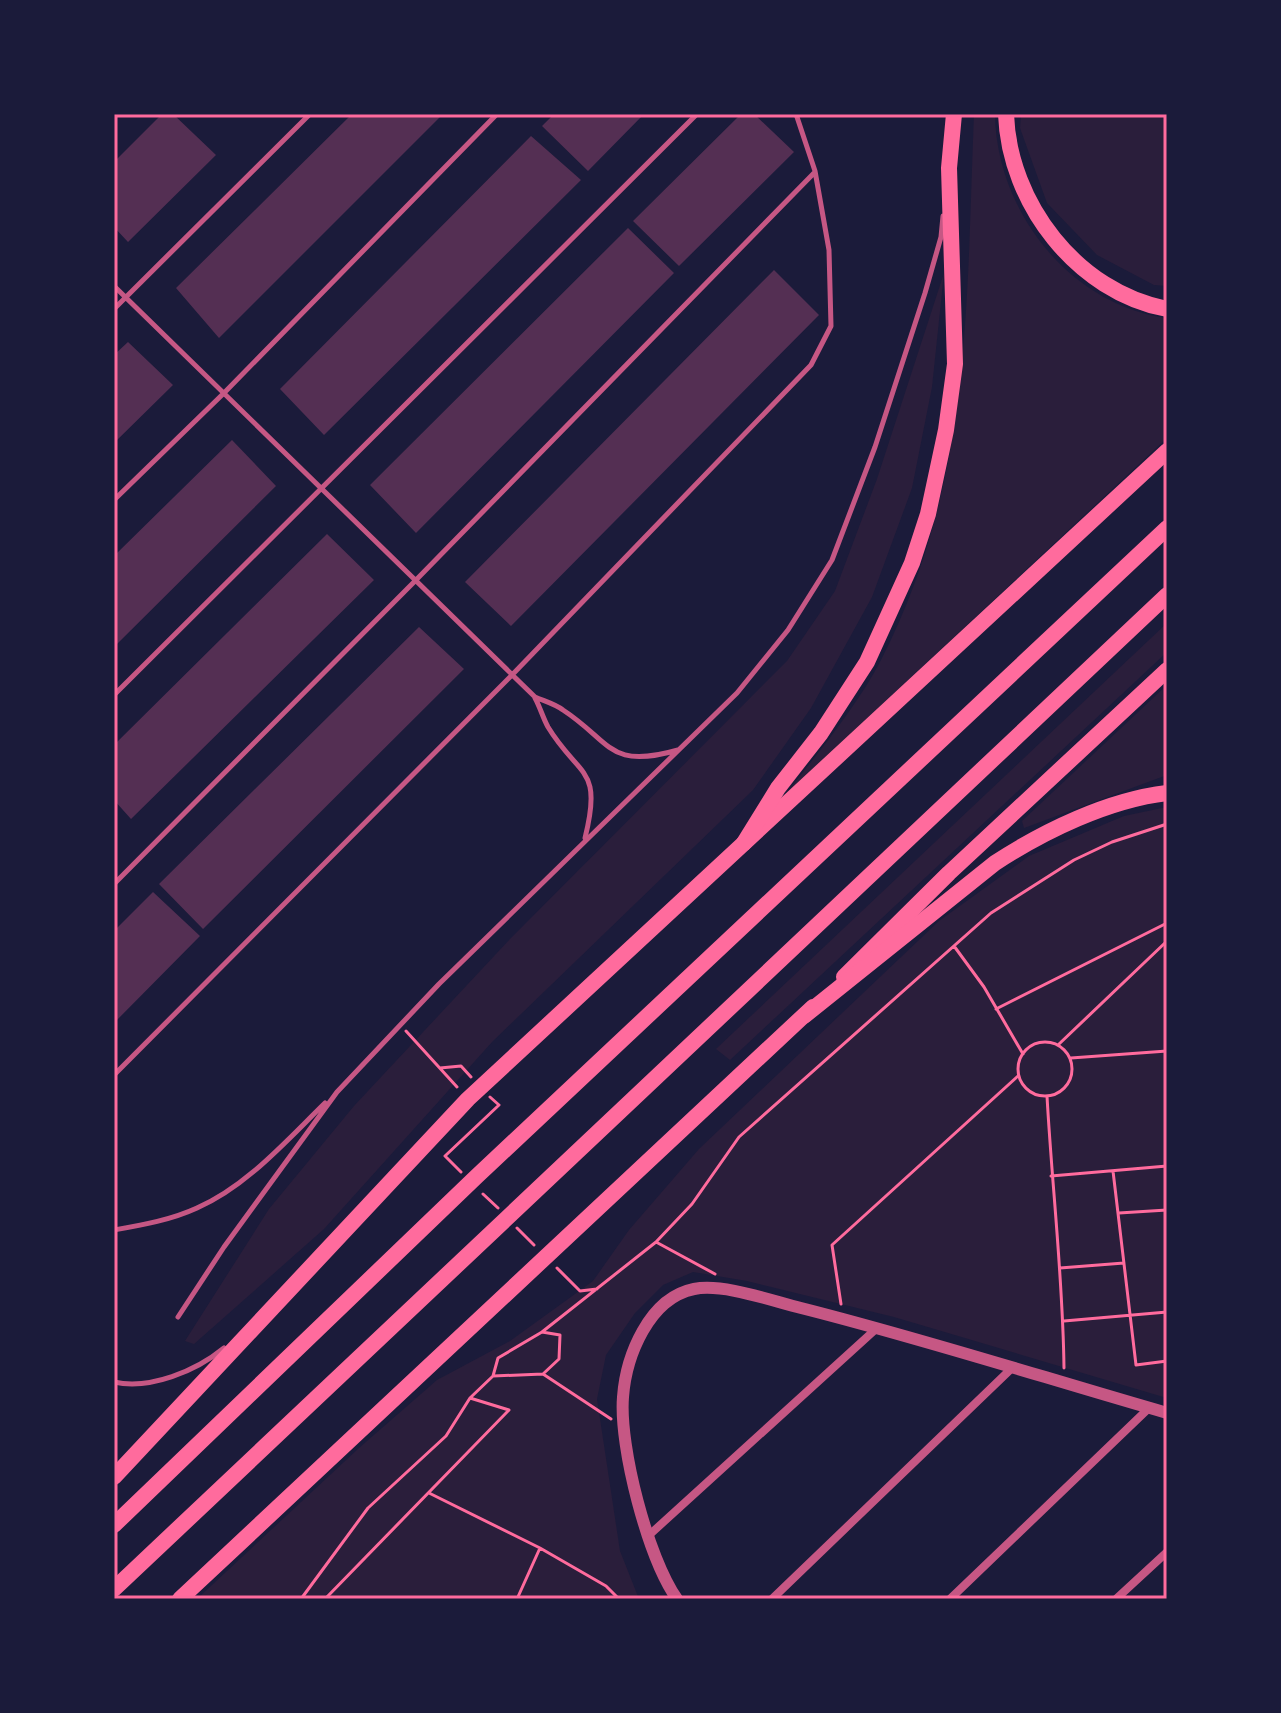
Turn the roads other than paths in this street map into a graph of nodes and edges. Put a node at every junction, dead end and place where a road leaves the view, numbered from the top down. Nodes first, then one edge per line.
1 (310, 114) edge
2 (497, 114) edge
3 (697, 114) edge
4 (796, 114) edge
5 (954, 114) edge
6 (1006, 114) edge
7 (949, 168) junction
8 (815, 171) junction
9 (114, 286) edge
10 (126, 297) junction
11 (114, 309) edge
12 (1167, 309) edge
13 (224, 393) junction
14 (1167, 451) edge
15 (321, 488) junction
16 (114, 500) edge
17 (1167, 528) edge
18 (416, 580) junction
19 (1167, 595) edge
20 (1167, 670) edge
21 (512, 675) junction
22 (114, 695) edge
23 (535, 697) junction
24 (679, 749) junction
25 (1167, 793) edge
26 (585, 840) junction
27 (744, 843) junction
28 (114, 884) edge
29 (804, 1016) junction
30 (114, 1075) edge
31 (337, 1092) junction
32 (114, 1230) edge
33 (178, 1317) dead end
34 (256, 1323) junction
35 (877, 1328) junction
36 (1012, 1368) junction
37 (114, 1382) edge
38 (1149, 1408) junction
39 (1167, 1413) edge
40 (114, 1477) edge
41 (114, 1525) edge
42 (647, 1537) junction
43 (1167, 1552) edge
44 (146, 1558) junction
45 (114, 1589) edge
46 (121, 1599) edge
47 (180, 1599) edge
48 (677, 1599) edge
49 (772, 1599) edge
50 (950, 1599) edge
51 (1116, 1599) edge

1 - 10 lane
2 - 13 lane
3 - 15 lane
4 - 8 lane
5 - 7 main road
6 - 12 main road
7 - 24 lane
7 - 27 main road
8 - 18 lane
8 - 21 lane
9 - 10 lane
10 - 11 lane
10 - 13 lane
13 - 15 lane
13 - 16 lane
14 - 27 main road
15 - 18 lane
15 - 22 lane
17 - 41 main road
18 - 21 lane
18 - 28 lane
19 - 44 main road
20 - 29 main road
21 - 23 lane
21 - 30 lane
23 - 24 lane
23 - 26 lane
24 - 26 lane
25 - 29 main road
26 - 31 lane
27 - 34 main road
29 - 47 main road
31 - 32 lane
31 - 33 lane
34 - 37 lane
34 - 40 main road
35 - 36 street
35 - 42 street
35 - 42 street
36 - 38 street
36 - 49 street
38 - 39 street
38 - 50 street
42 - 48 street
43 - 51 street
44 - 45 main road
44 - 46 main road

